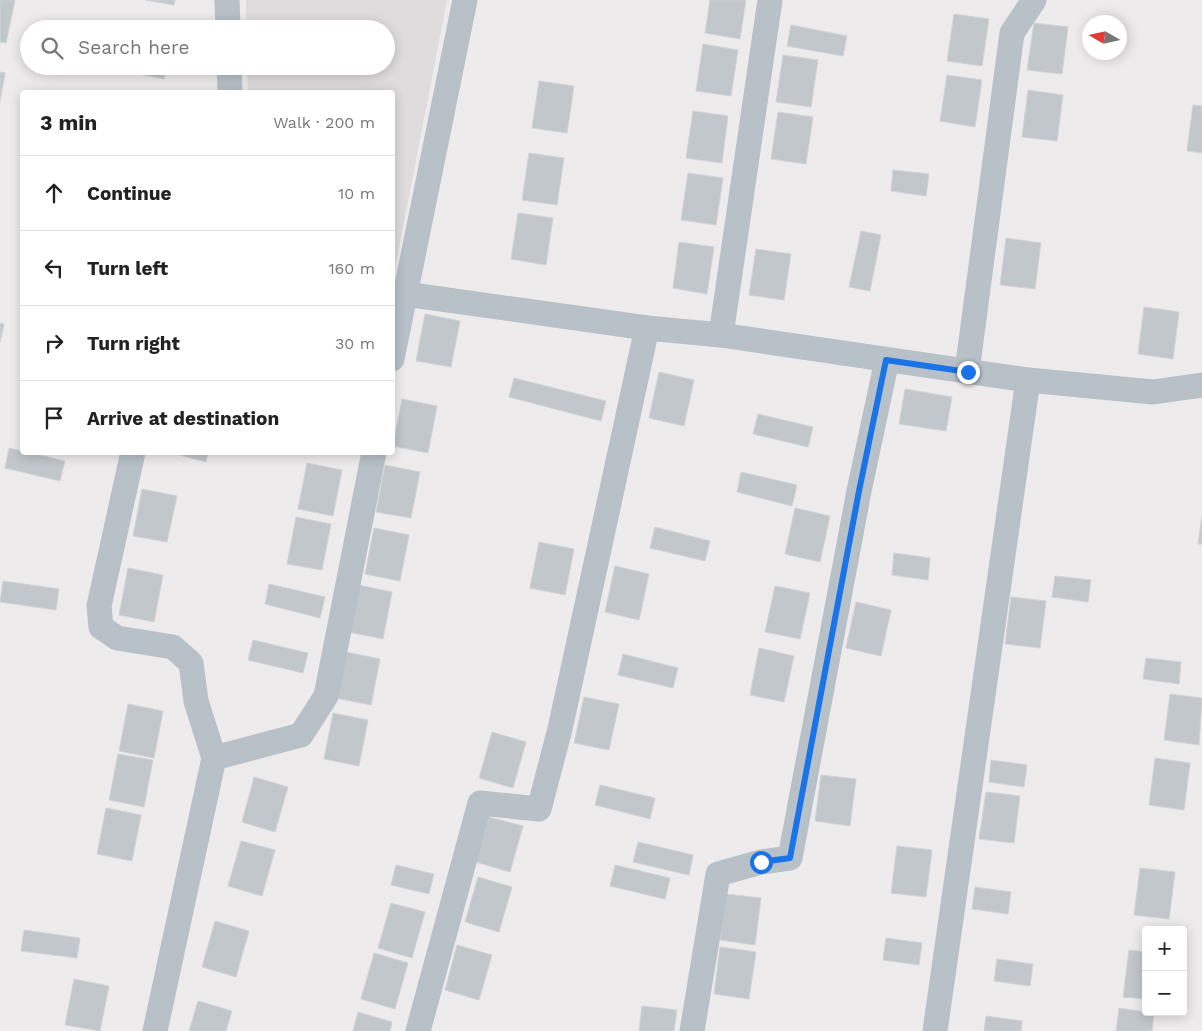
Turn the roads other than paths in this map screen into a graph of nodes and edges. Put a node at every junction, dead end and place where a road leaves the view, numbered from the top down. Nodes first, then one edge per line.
1 (227, 0) edge
2 (465, 0) edge
3 (770, 0) edge
4 (1034, 0) edge
5 (228, 20) edge
6 (229, 75) edge
7 (230, 90) edge
8 (405, 294) junction
9 (647, 328) junction
10 (721, 335) junction
11 (395, 344) edge
12 (886, 360) junction
13 (968, 372) junction
14 (1028, 380) junction
15 (1202, 385) edge
16 (132, 455) edge
17 (373, 455) edge
18 (214, 758) junction
19 (155, 1031) edge
20 (418, 1031) edge
21 (692, 1031) edge
22 (935, 1031) edge

1 - 5 street
2 - 8 street
3 - 10 street
4 - 13 street
6 - 7 street
8 - 9 street
8 - 11 street
9 - 10 street
9 - 20 street
10 - 12 street
12 - 13 street
12 - 21 street
13 - 14 street
14 - 15 street
14 - 22 street
16 - 18 street
17 - 18 street
18 - 19 street

